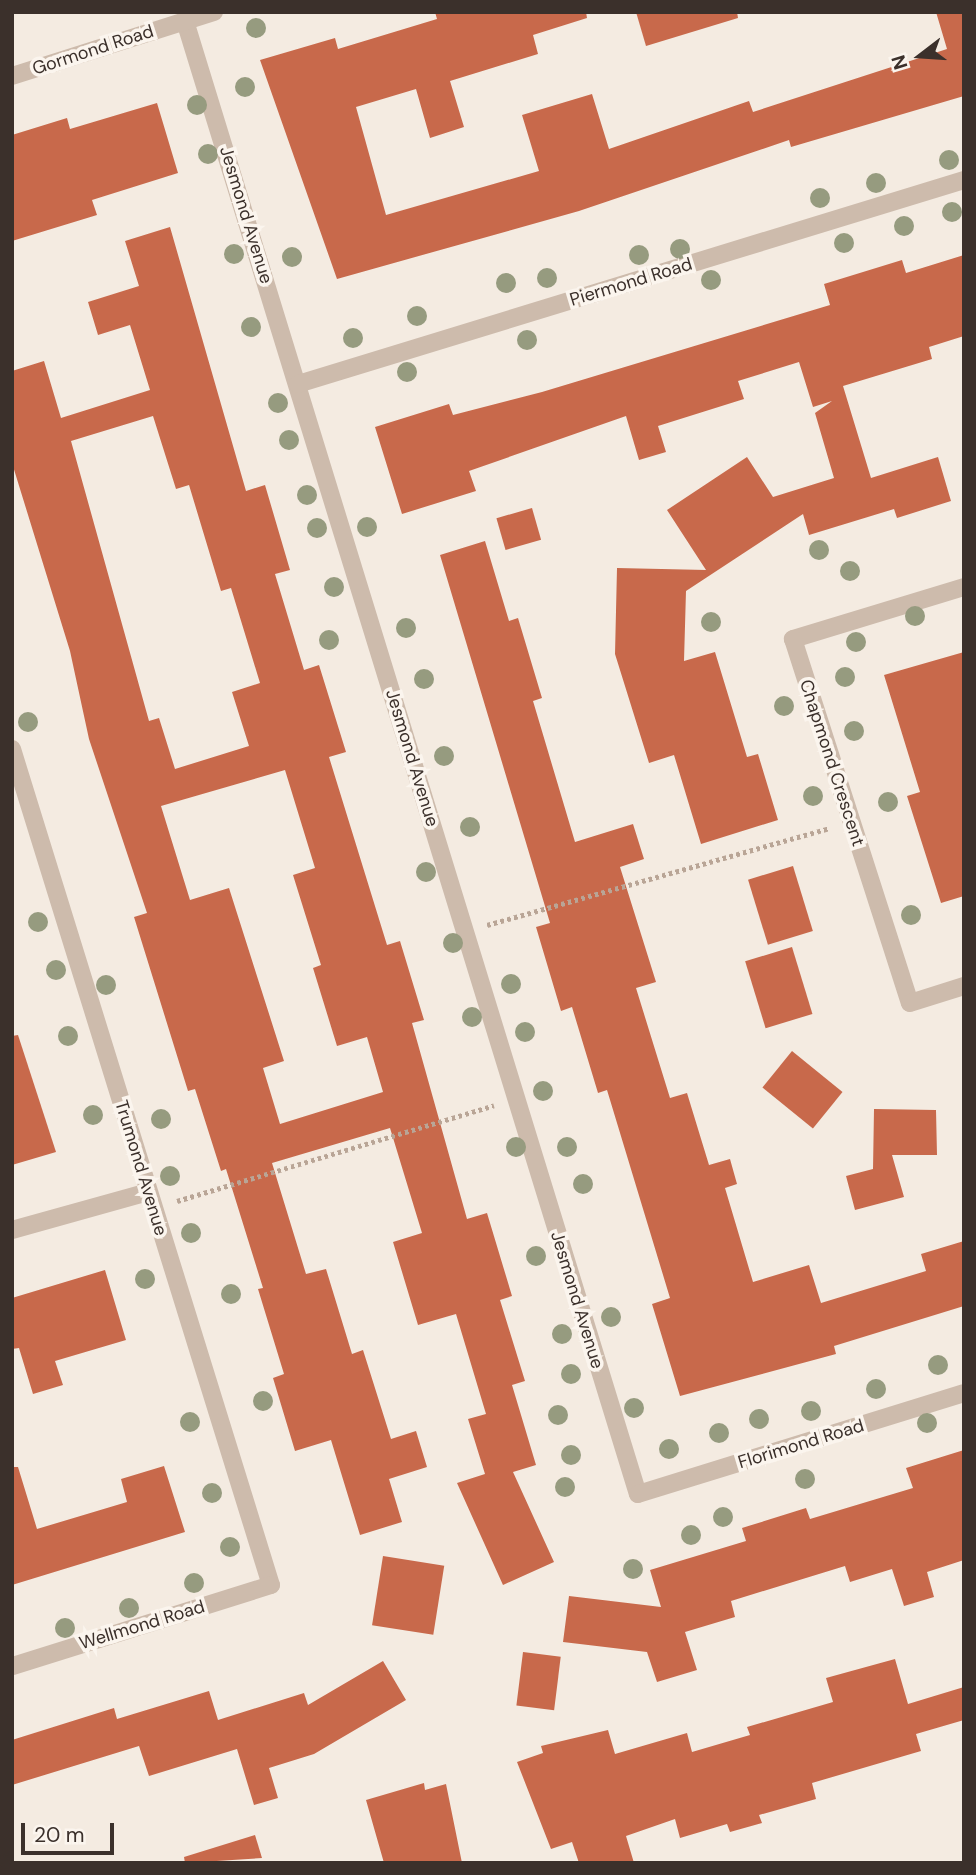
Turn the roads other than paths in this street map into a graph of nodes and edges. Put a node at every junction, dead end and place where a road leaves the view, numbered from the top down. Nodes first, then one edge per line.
1 (214, 12) edge
2 (185, 21) junction
3 (12, 76) edge
4 (964, 180) edge
5 (298, 384) junction
6 (964, 587) edge
7 (12, 749) edge
8 (964, 986) edge
9 (150, 1200) junction
10 (12, 1230) edge
11 (964, 1393) edge
12 (638, 1494) joint
13 (271, 1585) joint
14 (12, 1666) edge

1 - 2 street, Gormond Road
2 - 3 street, Gormond Road
2 - 5 street, Jesmond Avenue
4 - 5 street, Piermond Road
5 - 12 street, Jesmond Avenue
6 - 8 street, Chapmond Crescent
7 - 9 street, Trumond Avenue
9 - 10 street
9 - 13 street, Trumond Avenue
11 - 12 street, Florimond Road
13 - 14 street, Wellmond Road

